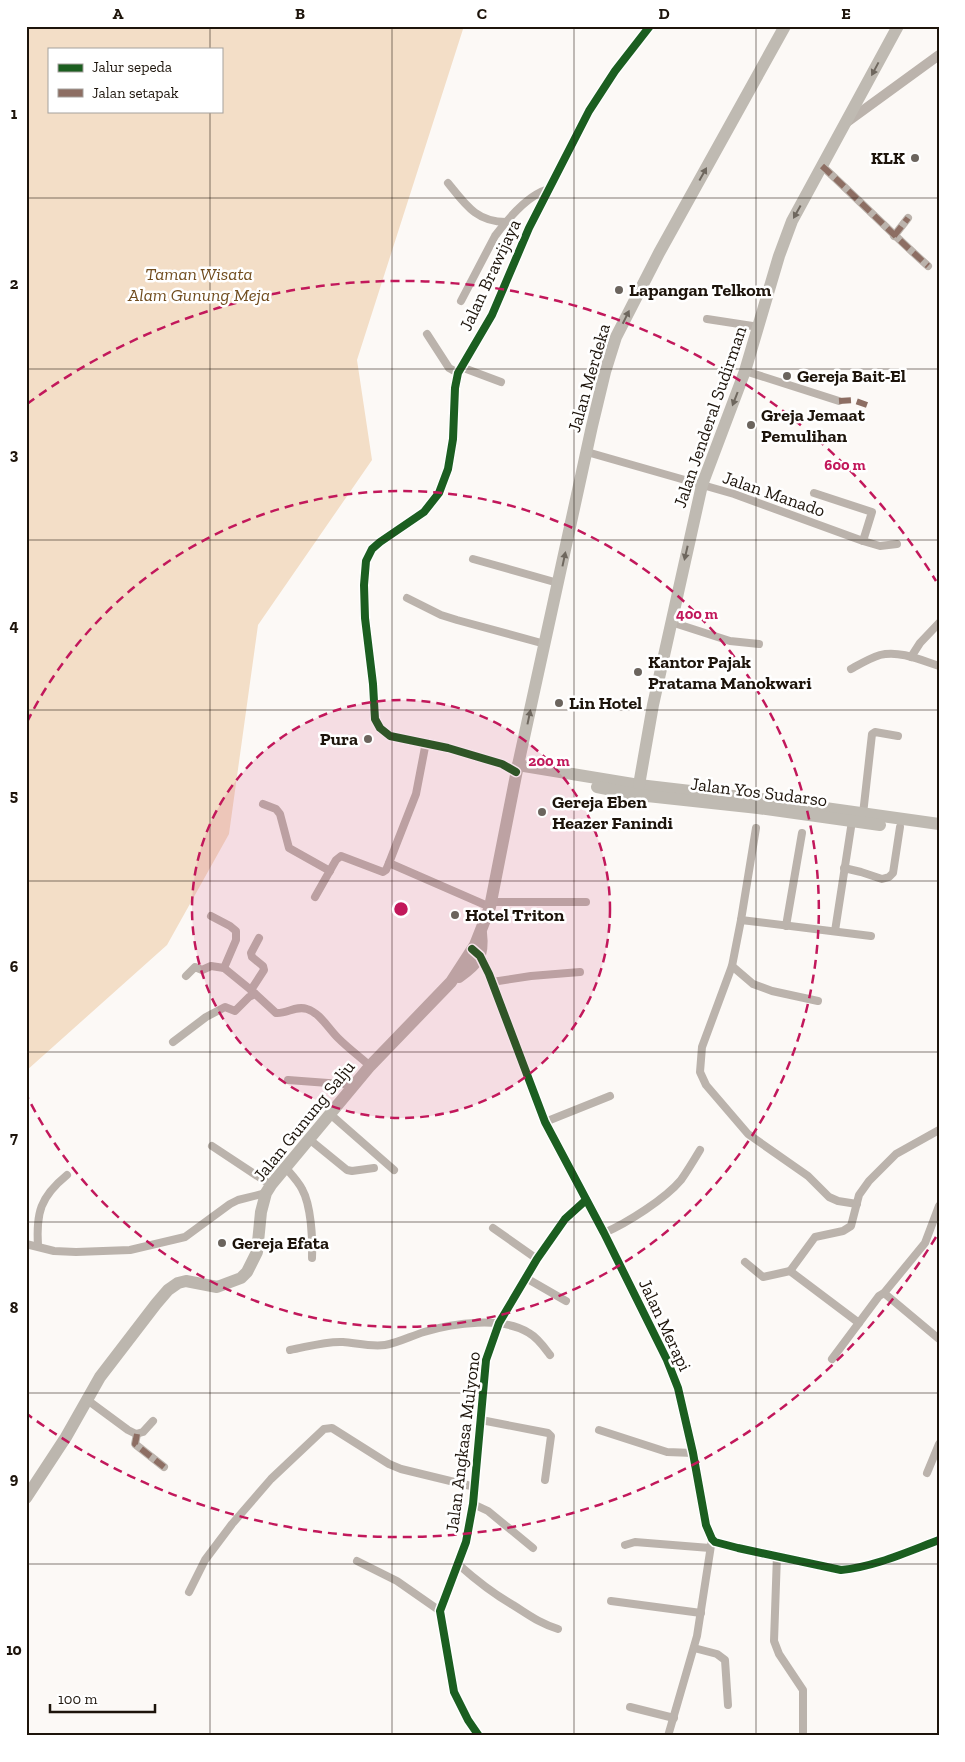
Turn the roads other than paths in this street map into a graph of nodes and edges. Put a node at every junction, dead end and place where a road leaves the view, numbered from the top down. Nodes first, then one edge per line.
1 (650, 26) edge
2 (785, 26) edge
3 (898, 26) edge
4 (939, 55) edge
5 (861, 105) junction
6 (822, 166) junction
7 (448, 183) dead end
8 (550, 189) junction
9 (908, 218) dead end
10 (506, 222) junction
11 (894, 236) junction
12 (928, 266) dead end
13 (461, 301) dead end
14 (707, 319) dead end
15 (759, 327) junction
16 (427, 334) dead end
17 (460, 370) junction
18 (745, 371) junction
19 (501, 382) dead end
20 (839, 401) dead end
21 (587, 452) junction
22 (702, 485) junction
23 (814, 493) dead end
24 (862, 541) junction
25 (896, 544) dead end
26 (473, 559) dead end
27 (558, 583) junction
28 (407, 598) dead end
29 (670, 622) junction
30 (939, 623) edge
31 (545, 644) junction
32 (759, 644) dead end
33 (911, 657) junction
34 (939, 666) edge
35 (851, 669) dead end
36 (898, 736) dead end
37 (426, 742) junction
38 (517, 768) junction
39 (639, 785) junction
40 (263, 804) dead end
41 (789, 808) junction
42 (863, 814) junction
43 (852, 821) junction
44 (939, 824) edge
45 (900, 827) junction
46 (756, 828) dead end
47 (939, 832) edge
48 (802, 833) dead end
49 (389, 863) junction
50 (844, 868) junction
51 (330, 871) junction
52 (315, 897) dead end
53 (586, 902) dead end
54 (490, 904) junction
55 (211, 916) dead end
56 (742, 920) junction
57 (786, 926) junction
58 (835, 932) junction
59 (871, 936) dead end
60 (259, 938) dead end
61 (474, 956) junction
62 (732, 966) junction
63 (224, 968) junction
64 (580, 972) dead end
65 (186, 976) dead end
66 (490, 978) junction
67 (253, 992) junction
68 (818, 1001) dead end
69 (173, 1042) dead end
70 (370, 1066) junction
71 (288, 1080) dead end
72 (354, 1086) junction
73 (610, 1096) dead end
74 (330, 1114) junction
75 (544, 1122) junction
76 (939, 1130) edge
77 (309, 1139) junction
78 (212, 1146) dead end
79 (700, 1150) dead end
80 (285, 1167) junction
81 (374, 1168) dead end
82 (394, 1170) dead end
83 (67, 1175) dead end
84 (269, 1188) junction
85 (586, 1200) junction
86 (857, 1204) junction
87 (939, 1206) edge
88 (938, 1215) edge
89 (493, 1228) dead end
90 (604, 1233) junction
91 (26, 1244) edge
92 (38, 1246) junction
93 (312, 1258) dead end
94 (537, 1259) junction
95 (745, 1262) dead end
96 (790, 1271) junction
97 (526, 1278) junction
98 (884, 1293) junction
99 (566, 1301) dead end
100 (499, 1323) junction
101 (859, 1323) junction
102 (939, 1338) edge
103 (290, 1350) dead end
104 (550, 1355) dead end
105 (832, 1359) dead end
106 (86, 1399) junction
107 (481, 1420) junction
108 (153, 1421) dead end
109 (600, 1430) dead end
110 (137, 1434) junction
111 (939, 1444) edge
112 (693, 1453) junction
113 (164, 1468) dead end
114 (928, 1473) dead end
115 (545, 1480) dead end
116 (475, 1487) junction
117 (26, 1498) edge
118 (473, 1504) junction
119 (939, 1540) edge
120 (711, 1544) junction
121 (625, 1545) dead end
122 (533, 1548) dead end
123 (776, 1555) junction
124 (357, 1561) dead end
125 (459, 1565) junction
126 (189, 1592) dead end
127 (611, 1601) dead end
128 (440, 1611) junction
129 (701, 1613) junction
130 (558, 1629) dead end
131 (694, 1648) junction
132 (728, 1705) dead end
133 (630, 1707) dead end
134 (674, 1718) junction
135 (479, 1736) edge
136 (668, 1736) edge
137 (803, 1736) edge

1 - 8 street, Jalan Brawijaya
21 -> 2 highway, Jalan Merdeka
3 -> 5 highway, Jalan Jenderal Sudirman
4 - 5 street
5 - 6 highway, Jalan Jenderal Sudirman
6 - 11 street
6 -> 15 highway, Jalan Jenderal Sudirman
7 - 10 street
8 - 10 street
8 - 17 street, Jalan Brawijaya
9 - 11 street
10 - 13 street
11 - 12 street
14 - 15 street
15 - 18 highway, Jalan Jenderal Sudirman
16 - 17 street
17 - 19 street
17 - 37 street, Jalan Brawijaya
18 - 20 street
18 -> 22 highway, Jalan Jenderal Sudirman
21 - 22 street, Jalan Manado
27 -> 21 highway, Jalan Merdeka
22 - 24 street, Jalan Manado
22 -> 29 highway, Jalan Jenderal Sudirman
23 - 24 street
24 - 25 street, Jalan Manado
26 - 27 street
27 - 31 highway, Jalan Merdeka
28 - 31 street
29 - 32 street
29 - 39 highway, Jalan Jenderal Sudirman
30 - 33 street
38 -> 31 highway, Jalan Merdeka
33 - 34 street
33 - 35 street
36 - 42 street
37 - 38 street, Jalan Brawijaya
37 - 49 street
38 - 39 highway, Jalan Yos Sudarso
38 - 41 highway, Jalan Yos Sudarso
38 - 54 main road
39 - 41 highway, Jalan Yos Sudarso
40 - 51 street
41 - 42 highway, Jalan Yos Sudarso
41 - 43 highway, Jalan Yos Sudarso
42 - 44 highway, Jalan Yos Sudarso
43 - 45 highway, Jalan Yos Sudarso
43 - 50 street
45 - 47 highway, Jalan Yos Sudarso
45 - 50 street
46 - 56 street
48 - 57 street
49 - 51 street
49 - 54 street
50 - 58 street
51 - 52 street
53 - 54 street
54 - 61 main road
55 - 63 street
56 - 57 street
56 - 62 street
57 - 58 street
58 - 59 street
60 - 67 street
61 - 66 street, Jalan Merapi
61 - 70 main road, Jalan Gunung Salju
62 - 68 street
62 - 86 street
63 - 65 street
63 - 67 street
64 - 66 street
66 - 75 street, Jalan Merapi
67 - 69 street
67 - 70 street
70 - 72 main road, Jalan Gunung Salju
71 - 72 street
72 - 74 main road, Jalan Gunung Salju
73 - 75 street
74 - 77 main road, Jalan Gunung Salju
74 - 82 street
75 - 85 street, Jalan Merapi
76 - 86 street
77 - 80 main road, Jalan Gunung Salju
77 - 81 street
78 - 84 street
79 - 90 street
80 - 84 main road, Jalan Gunung Salju
80 - 93 street
83 - 92 street
84 - 92 street
84 - 106 main road, Jalan Gunung Salju
85 - 90 street, Jalan Merapi
85 - 94 street, Jalan Angkasa Mulyono
86 - 96 street
87 - 88 street
88 - 98 street
89 - 94 street
90 - 112 street, Jalan Merapi
91 - 92 street
94 - 97 street, Jalan Angkasa Mulyono
95 - 96 street
96 - 101 street
97 - 99 street
97 - 100 street, Jalan Angkasa Mulyono
98 - 101 street
98 - 102 street
100 - 103 street
100 - 104 street
100 - 107 street, Jalan Angkasa Mulyono
101 - 105 street
106 - 110 street
106 - 117 main road, Jalan Gunung Salju
107 - 115 street
107 - 116 street, Jalan Angkasa Mulyono
108 - 110 street
109 - 112 street
110 - 113 street
111 - 114 street
112 - 120 street, Jalan Merapi
116 - 118 street, Jalan Angkasa Mulyono
116 - 126 street
118 - 122 street
118 - 125 street, Jalan Angkasa Mulyono
119 - 123 street
120 - 121 street
120 - 123 street
120 - 129 street
123 - 137 street
124 - 128 street
125 - 128 street, Jalan Angkasa Mulyono
125 - 130 street
127 - 129 street
128 - 135 street
129 - 131 street
131 - 132 street
131 - 134 street
133 - 134 street
134 - 136 street

